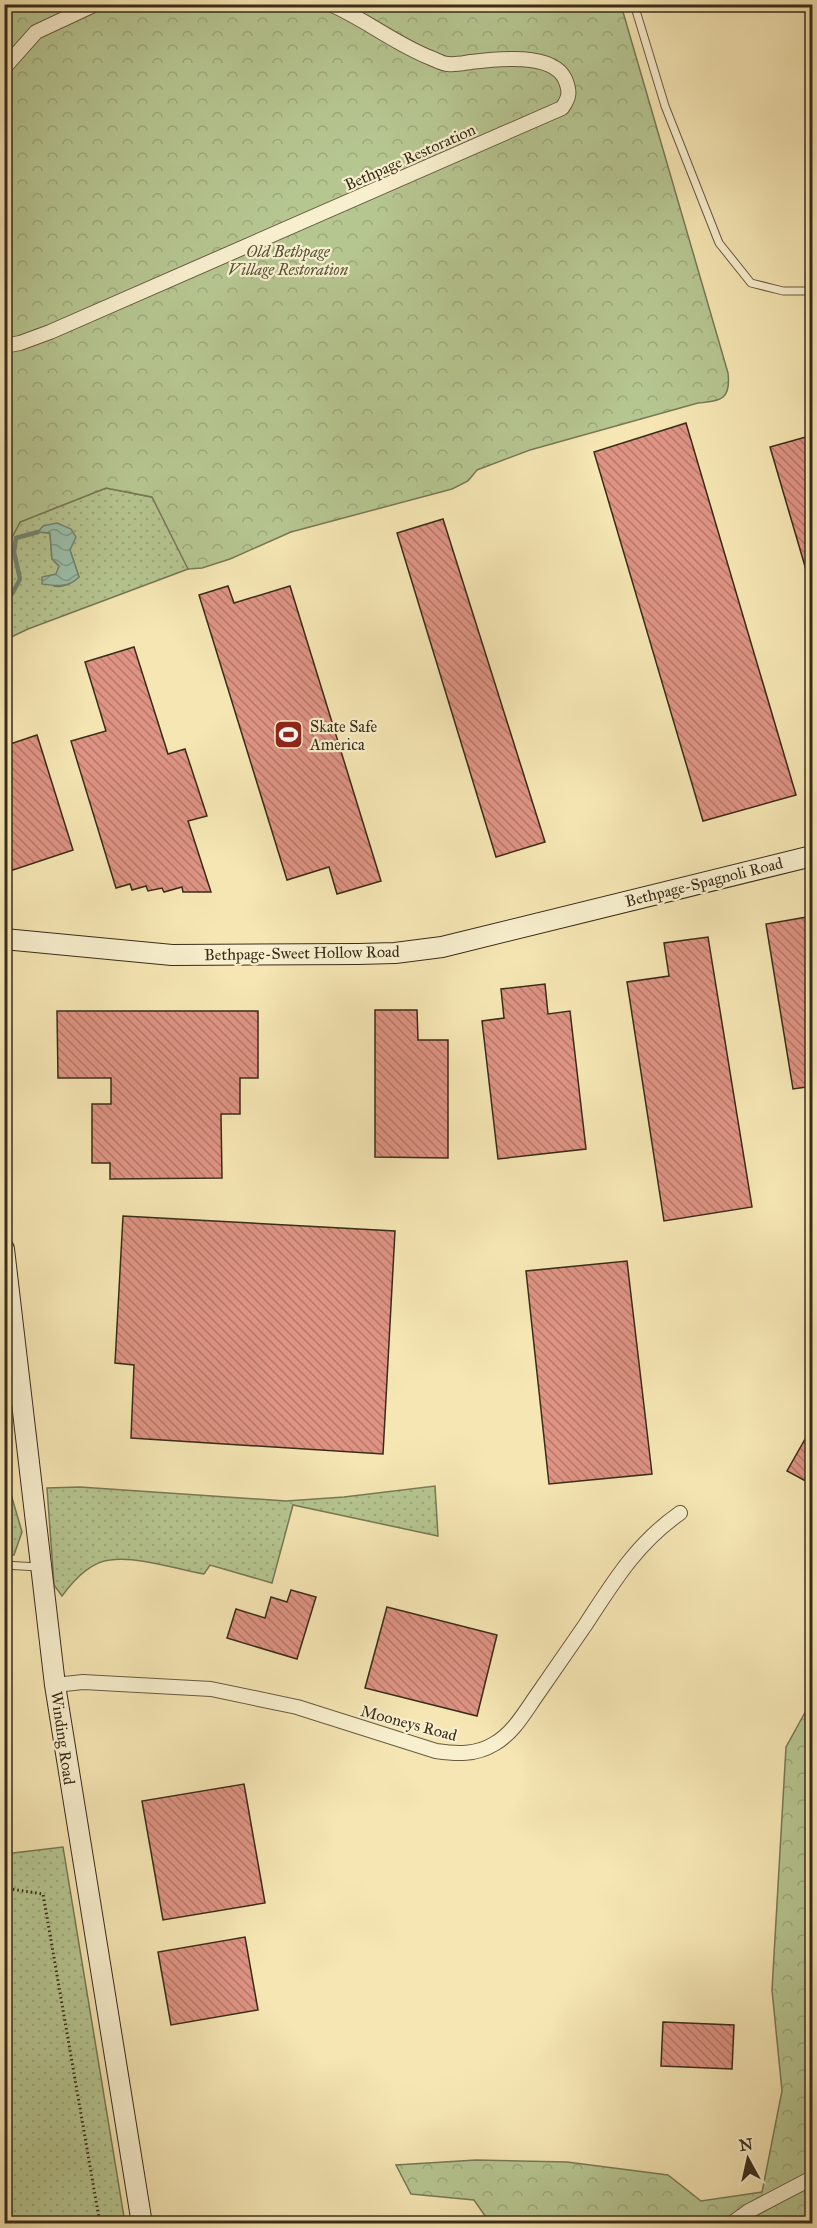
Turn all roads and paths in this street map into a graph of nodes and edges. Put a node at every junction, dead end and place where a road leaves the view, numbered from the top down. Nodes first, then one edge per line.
1 (96, 4) edge
2 (330, 4) edge
3 (634, 4) edge
4 (4, 68) edge
5 (813, 291) edge
6 (4, 346) edge
7 (813, 856) edge
8 (595, 909) joint
9 (4, 939) edge
10 (4, 1249) edge
11 (680, 1513) dead end
12 (4, 1565) edge
13 (41, 1567) junction
14 (55, 1685) junction
15 (4, 1888) edge
16 (813, 2178) edge
17 (100, 2223) edge
18 (142, 2223) edge
19 (731, 2223) edge

1 - 4 street
2 - 6 street, Bethpage Restoration
3 - 5 lane
7 - 8 street, Bethpage-Spagnoli Road
8 - 9 street, Bethpage-Sweet Hollow Road
10 - 13 street, Winding Road
11 - 14 street, Mooneys Road
12 - 13 lane
13 - 14 street, Winding Road
14 - 18 street, Winding Road
15 - 17 path
16 - 19 street

